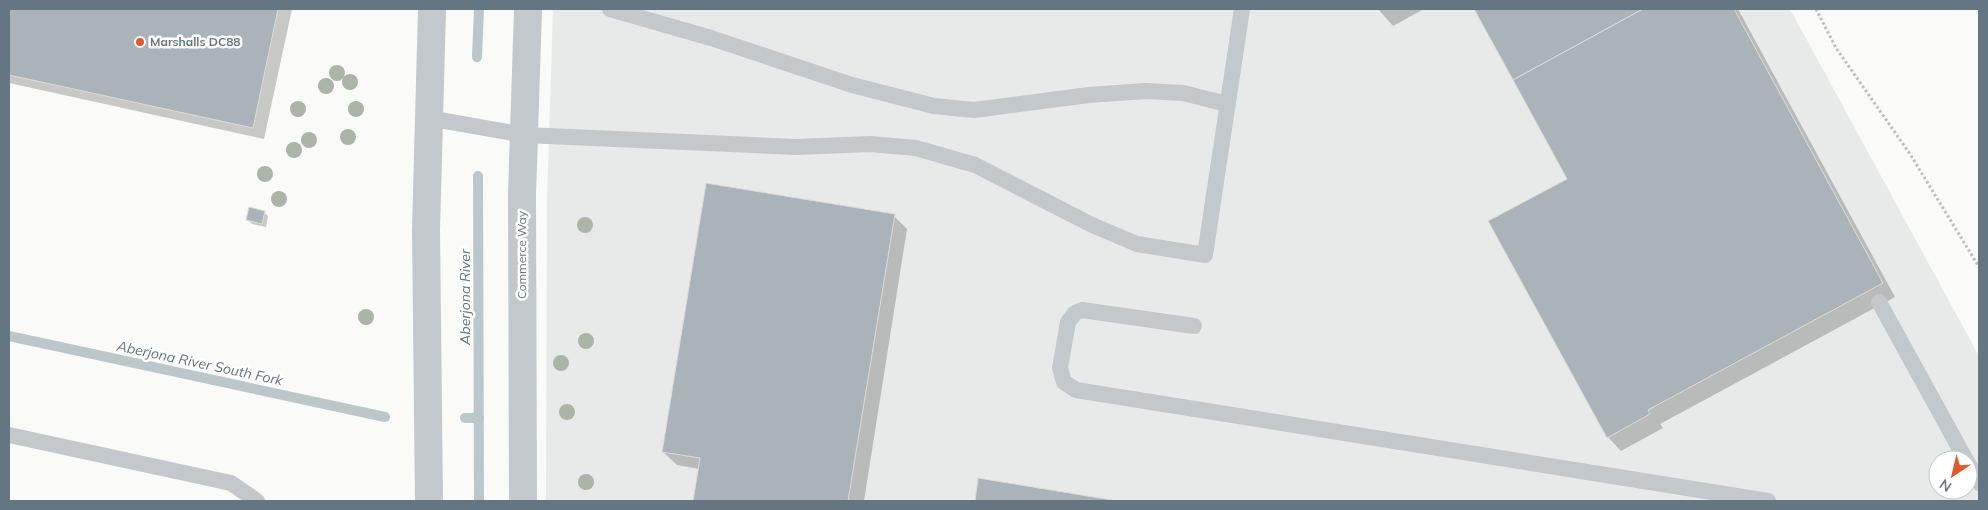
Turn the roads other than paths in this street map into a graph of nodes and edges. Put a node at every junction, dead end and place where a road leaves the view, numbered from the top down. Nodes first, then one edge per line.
1 (432, 9) edge
2 (528, 9) edge
3 (610, 9) edge
4 (1242, 9) edge
5 (1227, 104) junction
6 (428, 118) junction
7 (525, 135) junction
8 (1879, 302) dead end
9 (1194, 326) dead end
10 (9, 435) edge
11 (1960, 450) edge
12 (257, 501) edge
13 (429, 501) edge
14 (523, 501) edge
15 (1768, 501) edge

1 - 6 street
2 - 7 street, Commerce Way
3 - 5 lane
4 - 5 lane
5 - 7 lane
6 - 7 lane
6 - 13 street
7 - 14 street, Commerce Way
8 - 11 lane
9 - 15 lane
10 - 12 lane

